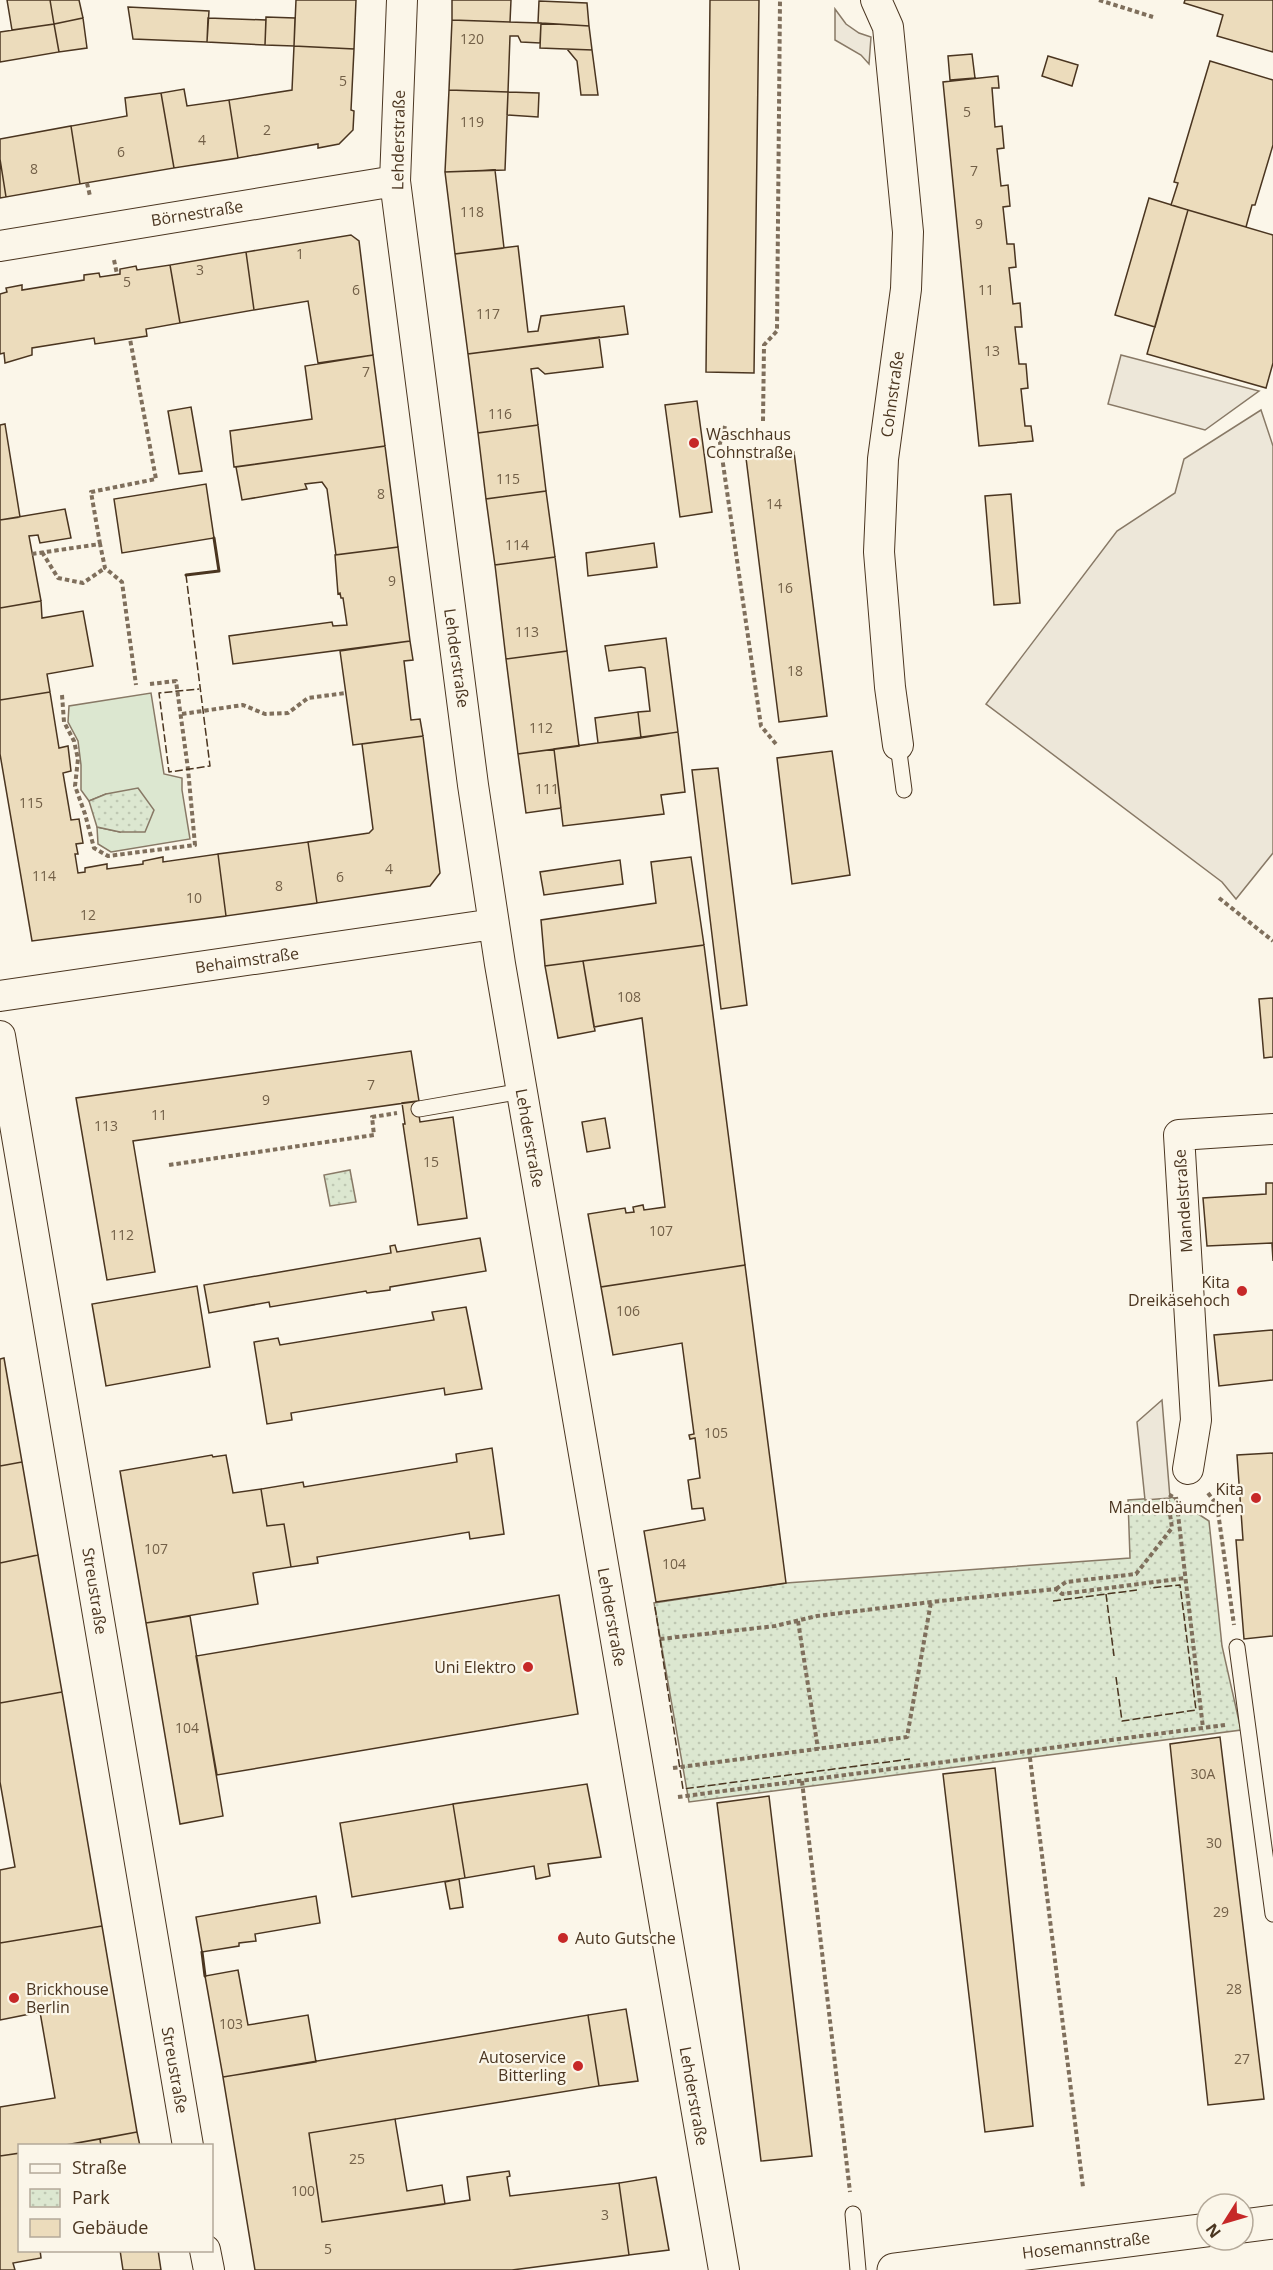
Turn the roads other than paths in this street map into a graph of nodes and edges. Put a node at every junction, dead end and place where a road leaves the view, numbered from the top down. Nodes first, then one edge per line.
1 (402, 0) edge
2 (876, 0) edge
3 (395, 181) junction
4 (0, 246) edge
5 (898, 745) joint
6 (904, 790) dead end
7 (494, 924) junction
8 (0, 996) edge
9 (0, 1036) edge
10 (522, 1091) junction
11 (411, 1110) road end
12 (1273, 1129) edge
13 (1188, 1469) dead end
14 (1237, 1647) road end
15 (1273, 1914) edge
16 (188, 2144) edge
17 (853, 2214) road end
18 (1273, 2222) edge
19 (1255, 2224) edge
20 (1195, 2232) edge
21 (205, 2252) edge
22 (209, 2270) edge
23 (724, 2270) edge
24 (858, 2270) edge
25 (894, 2270) edge

1 - 3 street, Lehderstraße
2 - 5 street, Cohnstraße
3 - 4 street, Börnestraße
3 - 7 street, Lehderstraße
5 - 6 lane, Cohnstraße
7 - 8 street, Behaimstraße
7 - 10 street, Lehderstraße
9 - 16 street, Streustraße
10 - 11 lane
10 - 23 street, Lehderstraße
12 - 13 street, Mandelstraße
14 - 15 lane
17 - 24 lane
18 - 19 street
20 - 25 street, Hosemannstraße
21 - 22 street

